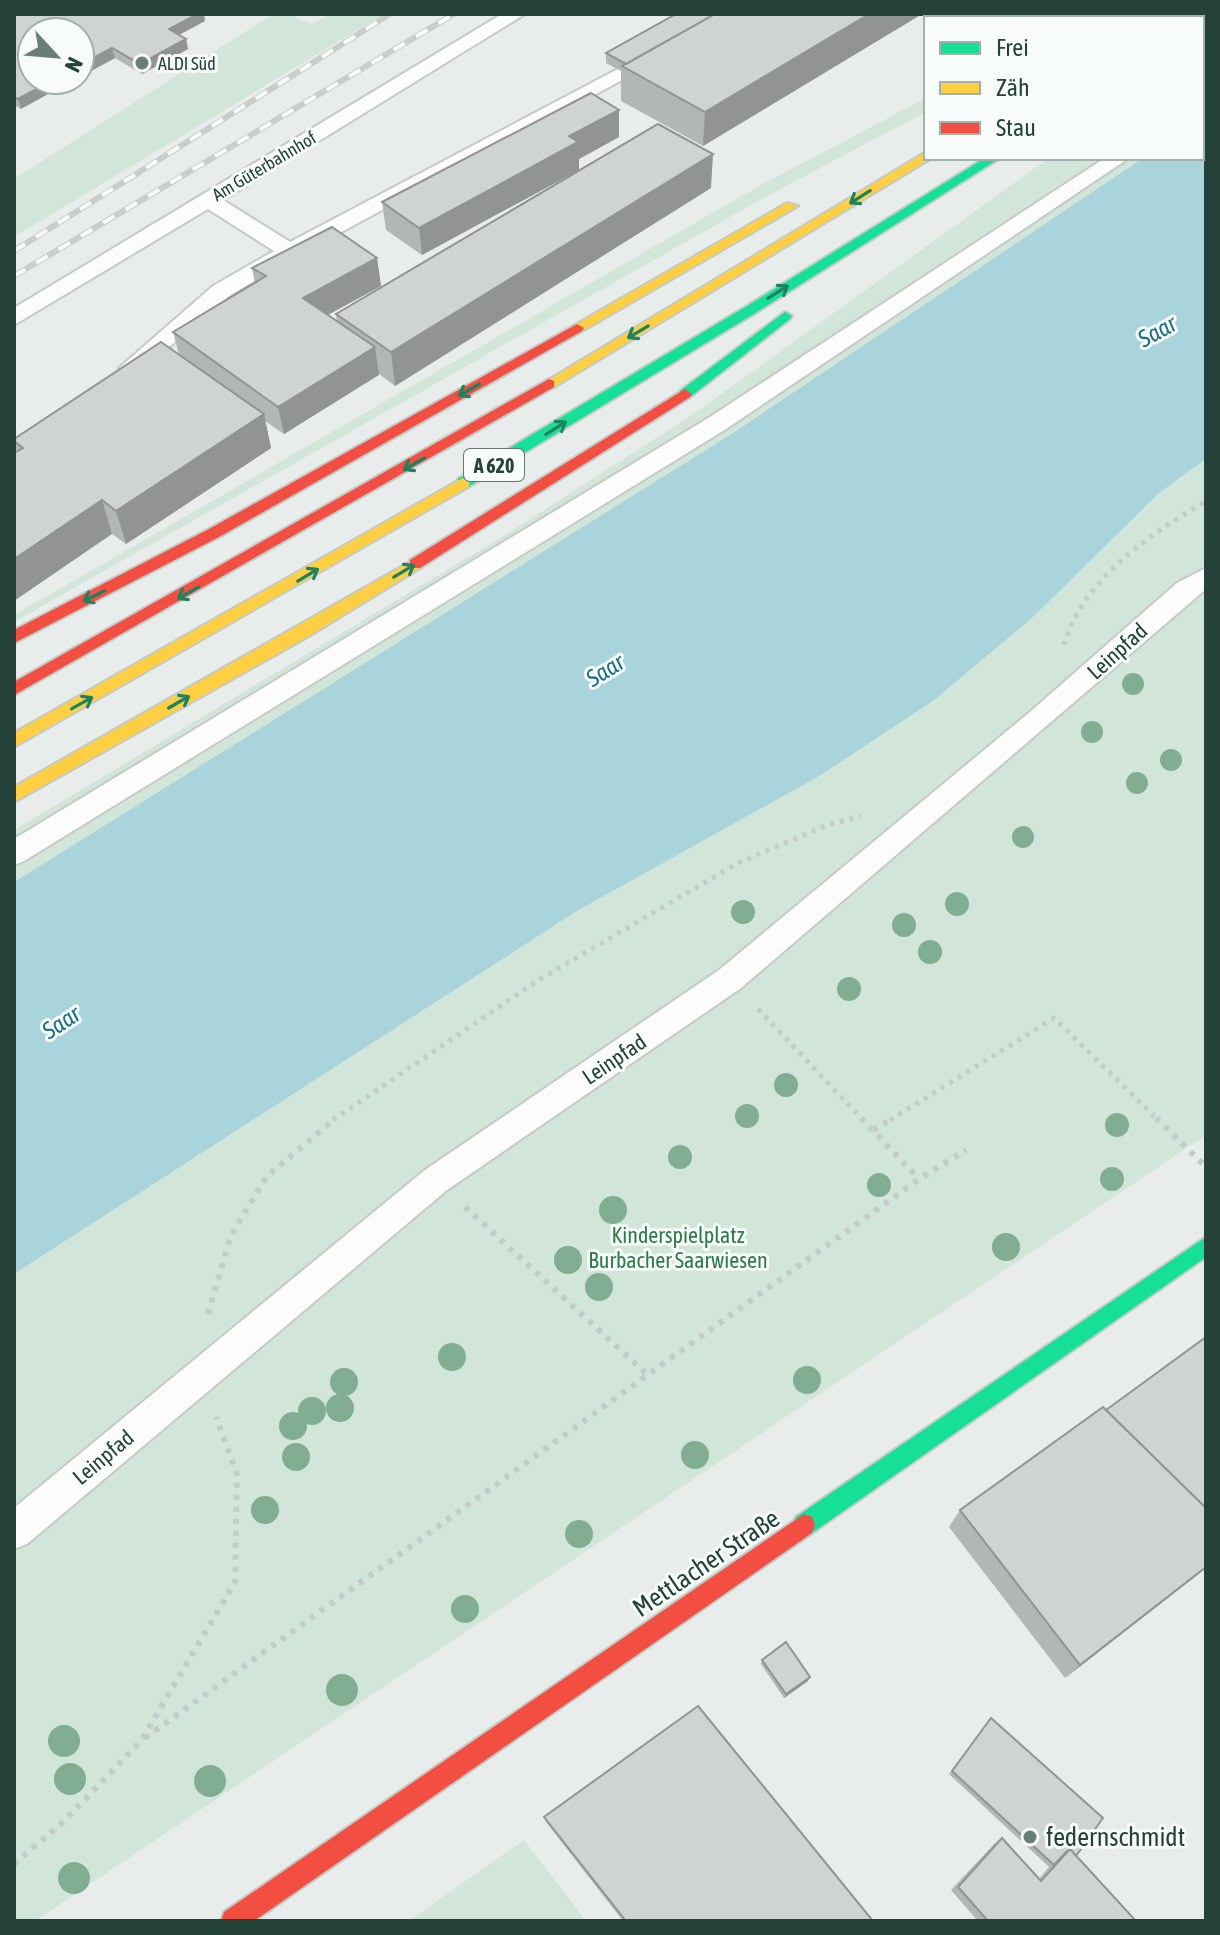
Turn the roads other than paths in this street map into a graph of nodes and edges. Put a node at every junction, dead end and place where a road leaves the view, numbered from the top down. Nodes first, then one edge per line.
1 (515, 14) edge
2 (625, 73) edge
3 (924, 157) edge
4 (991, 160) edge
5 (1116, 160) edge
6 (967, 176) junction
7 (814, 193) dead end
8 (208, 200) junction
9 (289, 251) junction
10 (819, 289) dead end
11 (795, 308) dead end
12 (14, 318) edge
13 (112, 384) edge
14 (1206, 577) edge
15 (14, 637) edge
16 (14, 689) edge
17 (14, 741) edge
18 (14, 795) edge
19 (14, 853) edge
20 (1206, 1246) edge
21 (14, 1531) edge
22 (233, 1921) edge

1 - 8 lane, Am Güterbahnhof
2 - 9 lane
3 -> 16 main road, A 620
4 - 6 main road, A 620
5 - 19 lane
6 - 10 main road
17 -> 6 main road, A 620
7 -> 15 main road
8 - 9 lane
8 - 12 lane, Am Güterbahnhof
9 - 13 lane
18 -> 11 main road
14 - 21 lane, Leinpfad
20 - 22 main road, Mettlacher Straße

